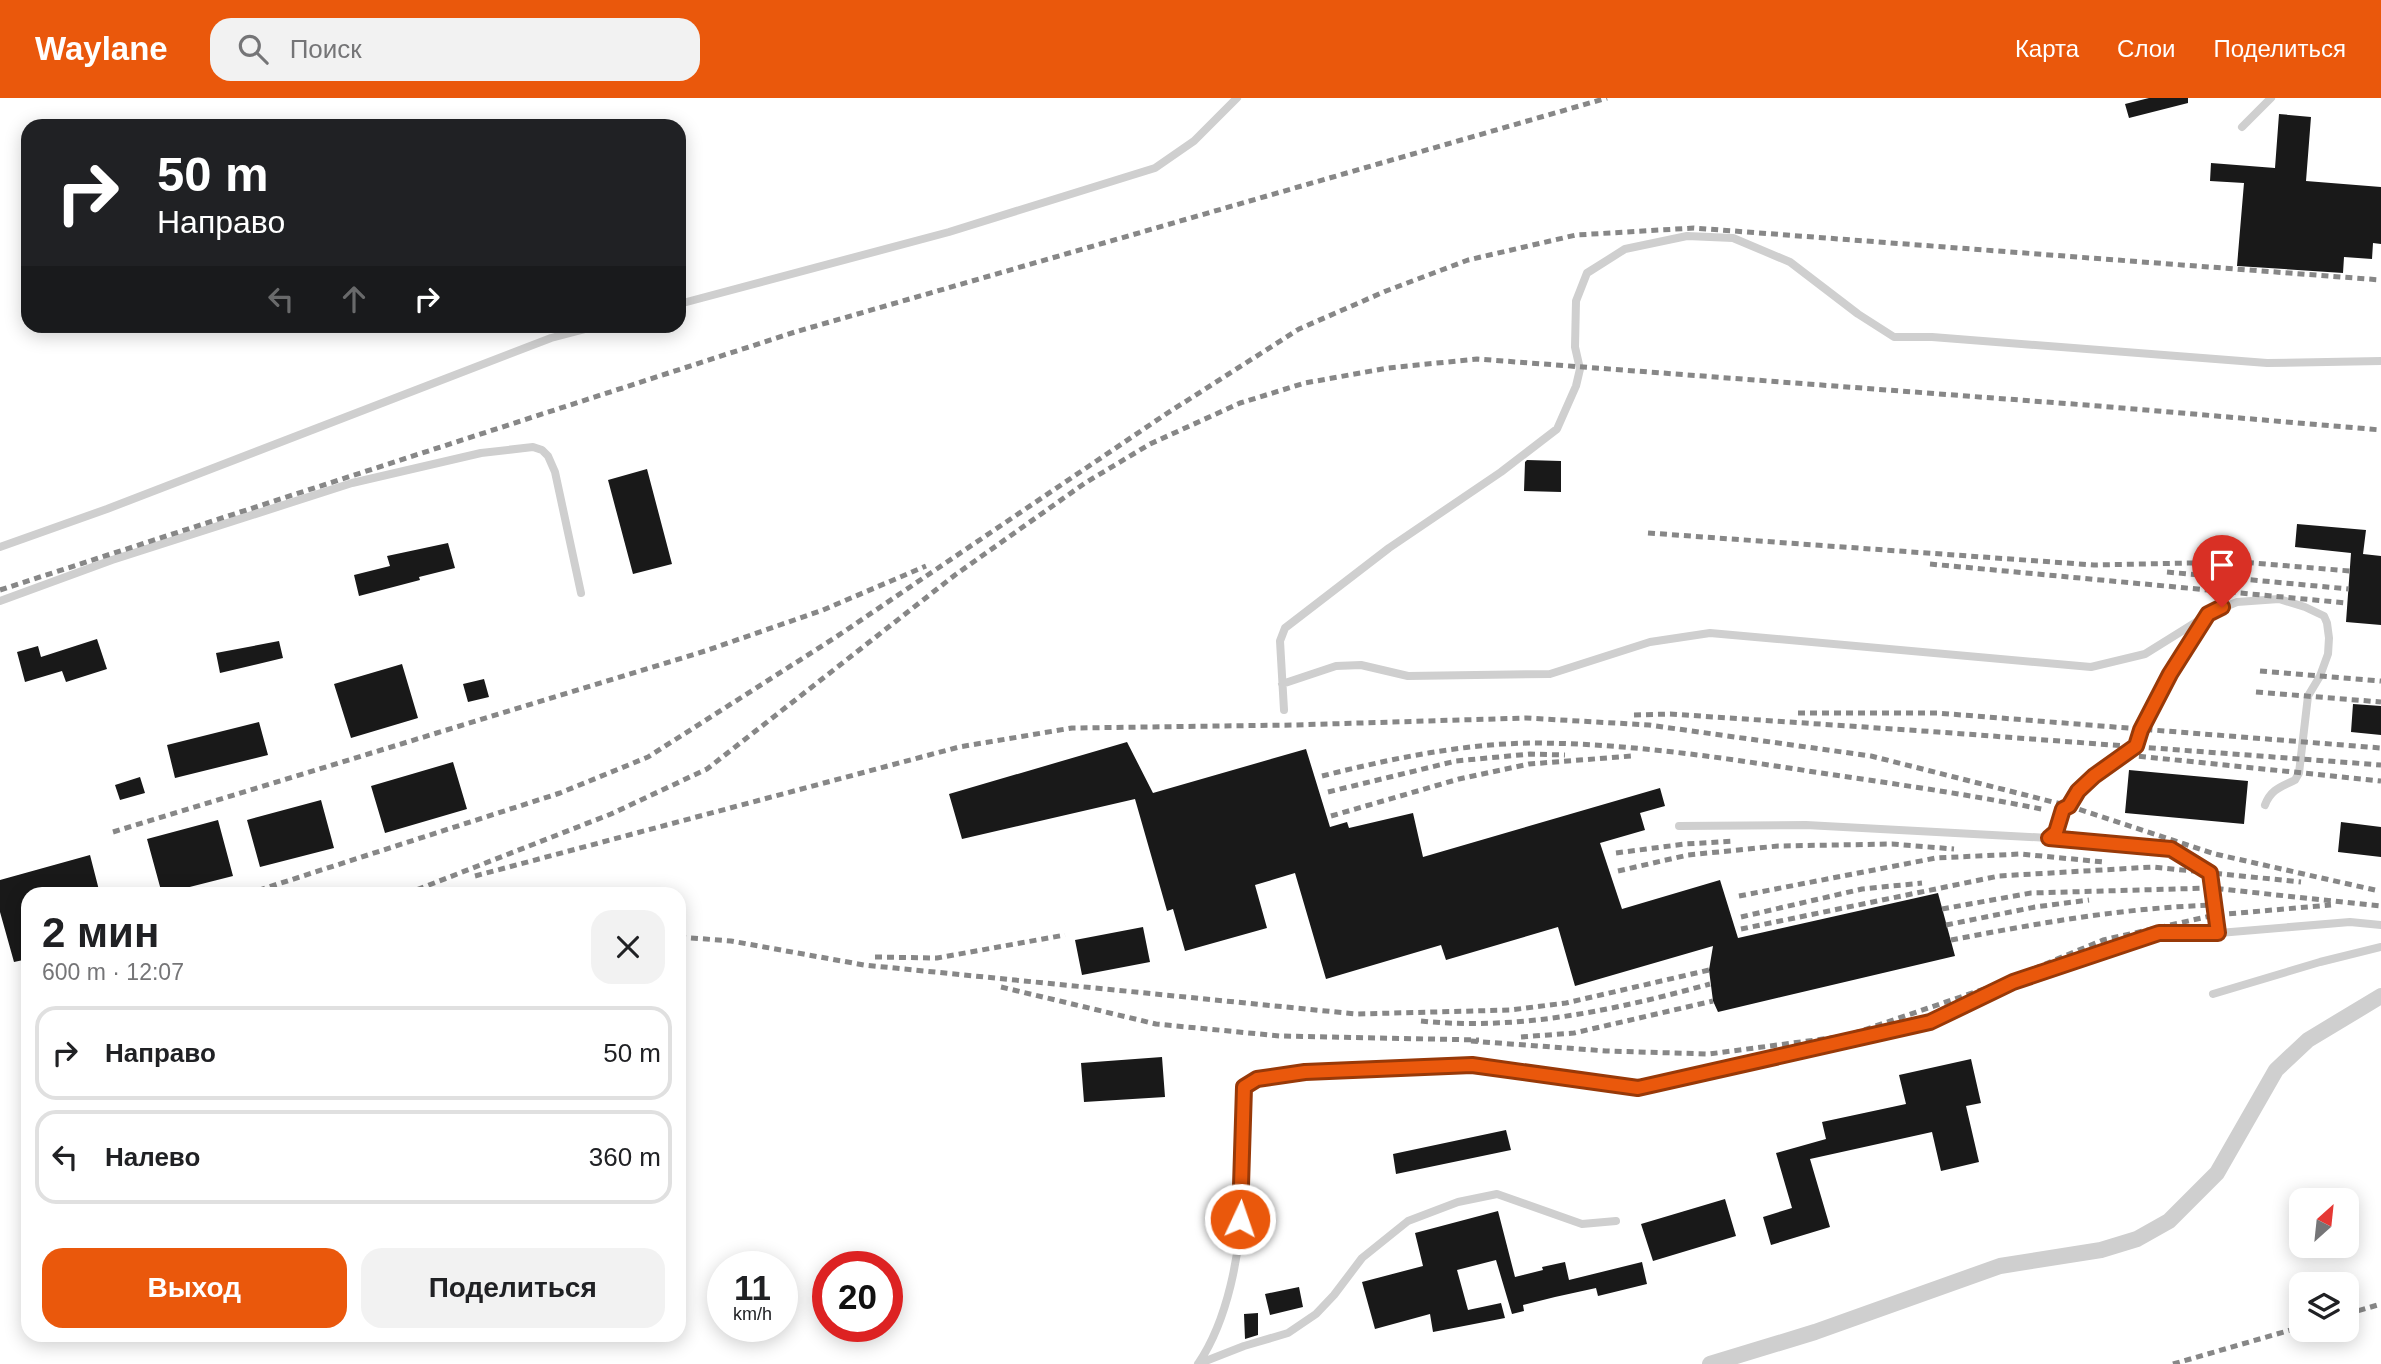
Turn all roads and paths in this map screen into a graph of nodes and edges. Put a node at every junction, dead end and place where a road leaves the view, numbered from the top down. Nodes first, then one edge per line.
1 (1237, 98) edge
2 (2271, 98) edge
3 (2242, 127) dead end
4 (686, 302) edge
5 (570, 333) edge
6 (2381, 362) edge
7 (0, 547) edge
8 (581, 593) dead end
9 (0, 601) edge
10 (2208, 614) junction
11 (1282, 684) junction
12 (1284, 710) dead end
13 (2265, 805) dead end
14 (1679, 827) dead end
15 (2049, 838) junction
16 (2381, 925) edge
17 (2218, 933) junction
18 (2381, 947) edge
19 (2213, 994) dead end
20 (2381, 996) edge
21 (1616, 1222) dead end
22 (1198, 1364) edge
23 (1710, 1364) edge

1 - 4 lane
2 - 3 lane
5 - 7 lane
6 - 11 lane
8 - 9 lane
10 - 11 lane
10 - 13 lane
10 - 15 lane
11 - 12 lane
14 - 15 lane
15 - 17 lane
16 - 17 lane
17 - 22 lane
18 - 19 lane
20 - 23 street
21 - 22 lane

